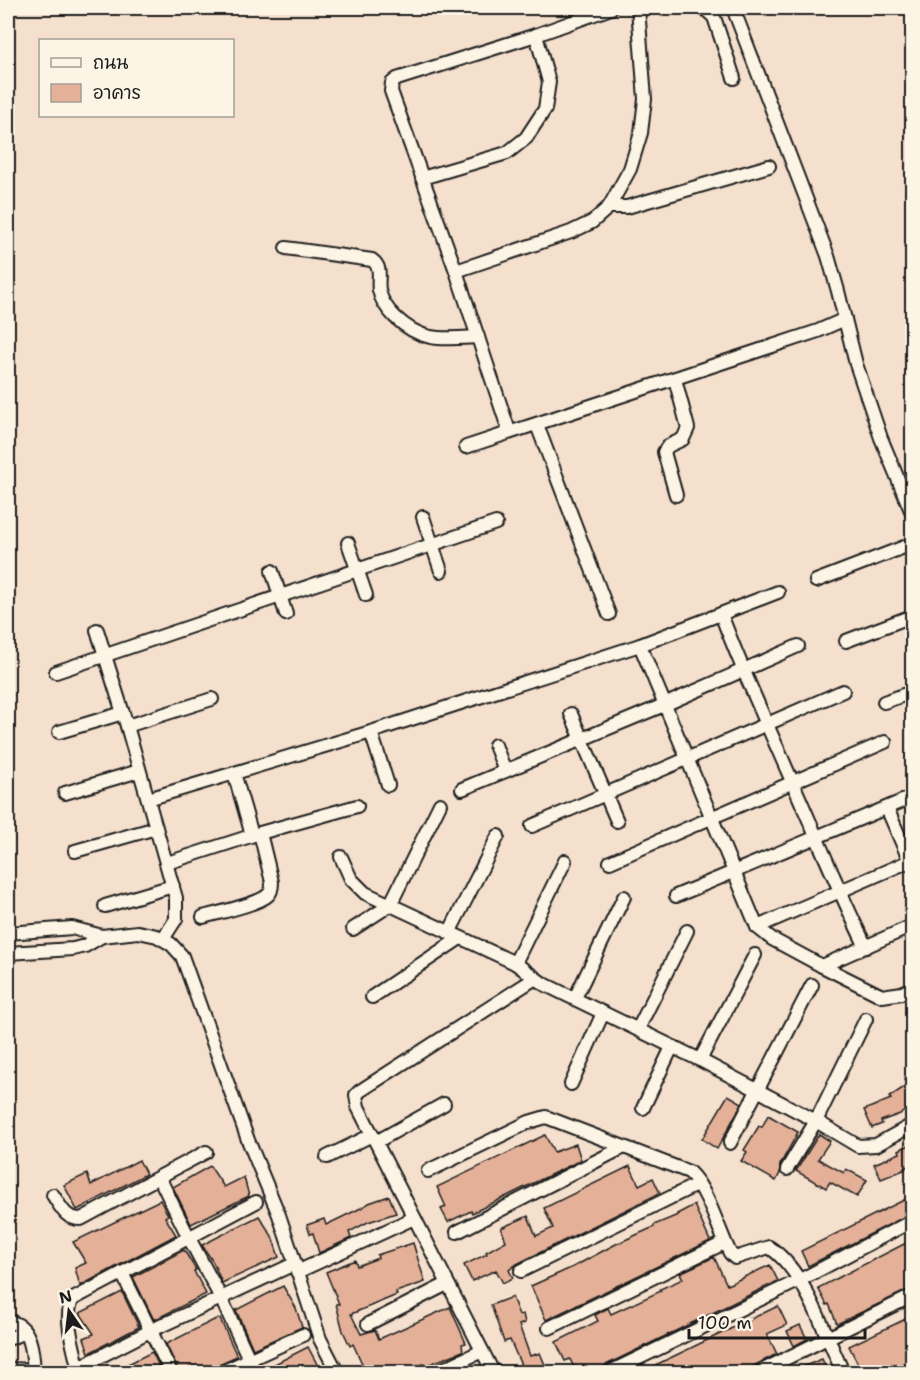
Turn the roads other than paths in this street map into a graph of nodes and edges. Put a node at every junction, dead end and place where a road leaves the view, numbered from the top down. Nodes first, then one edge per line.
1 (610, 8) edge
2 (638, 8) edge
3 (704, 8) edge
4 (733, 8) edge
5 (536, 35) junction
6 (734, 78) dead end
7 (769, 166) dead end
8 (422, 178) junction
9 (609, 207) junction
10 (286, 249) dead end
11 (456, 271) junction
12 (844, 319) junction
13 (478, 337) junction
14 (675, 379) junction
15 (537, 425) junction
16 (508, 431) junction
17 (466, 447) dead end
18 (676, 495) dead end
19 (912, 513) edge
20 (423, 517) dead end
21 (496, 523) dead end
22 (348, 543) dead end
23 (912, 544) edge
24 (432, 545) junction
25 (357, 570) junction
26 (272, 571) dead end
27 (441, 571) dead end
28 (816, 581) dead end
29 (778, 591) dead end
30 (366, 595) dead end
31 (280, 597) junction
32 (286, 614) dead end
33 (609, 614) dead end
34 (721, 614) junction
35 (912, 616) edge
36 (98, 630) dead end
37 (846, 641) dead end
38 (640, 645) junction
39 (798, 646) dead end
40 (105, 657) junction
41 (742, 671) junction
42 (56, 672) dead end
43 (843, 691) dead end
44 (912, 692) edge
45 (212, 699) dead end
46 (884, 702) dead end
47 (664, 705) junction
48 (123, 713) junction
49 (571, 714) dead end
50 (768, 724) junction
51 (128, 726) junction
52 (59, 732) dead end
53 (371, 732) junction
54 (582, 739) junction
55 (885, 742) dead end
56 (495, 745) dead end
57 (687, 760) junction
58 (139, 771) junction
59 (505, 771) junction
60 (234, 772) junction
61 (793, 782) junction
62 (388, 785) dead end
63 (462, 789) dead end
64 (65, 793) dead end
65 (606, 794) junction
66 (912, 797) edge
67 (148, 799) junction
68 (440, 804) dead end
69 (357, 806) dead end
70 (887, 808) junction
71 (711, 818) junction
72 (617, 821) dead end
73 (532, 826) dead end
74 (156, 828) junction
75 (256, 834) junction
76 (498, 836) dead end
77 (816, 837) junction
78 (75, 851) dead end
79 (341, 857) dead end
80 (565, 861) dead end
81 (610, 862) dead end
82 (912, 862) edge
83 (167, 863) junction
84 (734, 873) junction
85 (173, 886) junction
86 (839, 891) junction
87 (676, 896) dead end
88 (624, 897) dead end
89 (390, 905) junction
90 (105, 906) dead end
91 (203, 917) dead end
92 (912, 926) edge
93 (757, 927) junction
94 (352, 929) dead end
95 (687, 931) dead end
96 (29, 932) junction
97 (8, 933) edge
98 (102, 936) junction
99 (455, 936) junction
100 (163, 939) junction
101 (866, 947) junction
102 (30, 952) junction
103 (8, 953) edge
104 (755, 955) dead end
105 (515, 963) junction
106 (822, 966) junction
107 (534, 979) junction
108 (812, 985) dead end
109 (912, 988) edge
110 (372, 997) dead end
111 (575, 998) junction
112 (603, 1013) junction
113 (866, 1019) dead end
114 (638, 1029) junction
115 (672, 1047) junction
116 (700, 1060) junction
117 (571, 1084) dead end
118 (757, 1091) junction
119 (444, 1104) dead end
120 (643, 1108) dead end
121 (816, 1121) junction
122 (912, 1125) edge
123 (374, 1139) junction
124 (730, 1143) dead end
125 (622, 1148) junction
126 (206, 1152) dead end
127 (327, 1157) dead end
128 (787, 1169) dead end
129 (428, 1171) dead end
130 (159, 1177) junction
131 (698, 1184) junction
132 (53, 1195) dead end
133 (256, 1202) dead end
134 (414, 1218) junction
135 (912, 1221) edge
136 (457, 1232) dead end
137 (189, 1239) junction
138 (724, 1242) junction
139 (295, 1268) junction
140 (521, 1271) dead end
141 (122, 1273) junction
142 (800, 1280) junction
143 (447, 1284) junction
144 (912, 1296) edge
145 (221, 1298) junction
146 (8, 1322) edge
147 (368, 1324) dead end
148 (549, 1328) dead end
149 (150, 1331) junction
150 (25, 1332) junction
151 (303, 1335) dead end
152 (829, 1338) junction
153 (8, 1340) edge
154 (482, 1351) junction
155 (251, 1359) junction
156 (912, 1368) edge
157 (8, 1369) edge
158 (79, 1370) edge
159 (34, 1371) edge
160 (171, 1372) edge
161 (222, 1372) edge
162 (255, 1372) edge
163 (337, 1372) edge
164 (437, 1372) edge
165 (493, 1372) edge
166 (610, 1372) edge
167 (759, 1372) edge
168 (843, 1372) edge
169 (904, 1372) edge

1 - 5 street
2 - 9 street
3 - 6 street
4 - 12 street
5 - 8 street
5 - 8 street
7 - 9 street
8 - 11 street
9 - 11 street
10 - 13 street
11 - 13 street
12 - 14 street
12 - 19 street
13 - 16 street
14 - 15 street
14 - 18 street
15 - 16 street
15 - 33 street
16 - 17 street
20 - 24 street
21 - 24 street
22 - 25 street
23 - 28 street
24 - 25 street
24 - 27 street
25 - 30 street
25 - 31 street
26 - 31 street
29 - 34 street
31 - 32 street
31 - 40 street
34 - 38 street
34 - 41 street
35 - 37 street
36 - 40 street
38 - 47 street
38 - 53 street
39 - 41 street
40 - 42 street
40 - 48 street
41 - 47 street
41 - 50 street
43 - 50 street
44 - 46 street
45 - 51 street
47 - 54 street
47 - 57 street
48 - 51 street
48 - 52 street
49 - 54 street
50 - 57 street
50 - 61 street
51 - 58 street
53 - 60 street
53 - 62 street
54 - 59 street
54 - 65 street
55 - 61 street
56 - 59 street
57 - 65 street
57 - 71 street
58 - 64 street
58 - 67 street
59 - 63 street
60 - 67 street
60 - 75 street
61 - 71 street
61 - 77 street
65 - 72 street
65 - 73 street
66 - 70 street
67 - 74 street
68 - 89 street
69 - 75 street
70 - 77 street
70 - 82 street
71 - 81 street
71 - 84 street
74 - 78 street
74 - 83 street
75 - 83 street
75 - 91 street
76 - 99 street
77 - 84 street
77 - 86 street
79 - 89 street
80 - 105 street
82 - 86 street
83 - 85 street
84 - 87 street
84 - 93 street
85 - 90 street
85 - 100 street
86 - 93 street
86 - 101 street
88 - 111 street
89 - 94 street
89 - 99 street
92 - 101 street
93 - 106 street
95 - 114 street
96 - 97 street
96 - 98 street
96 - 102 street
98 - 100 street
98 - 102 street
99 - 105 street
99 - 110 street
100 - 139 street
101 - 106 street
102 - 103 street
104 - 116 street
105 - 107 street
106 - 109 street
107 - 111 street
107 - 123 street
108 - 118 street
111 - 112 street
112 - 114 street
112 - 117 street
113 - 121 street
114 - 115 street
115 - 116 street
115 - 120 street
116 - 118 street
118 - 121 street
118 - 124 street
119 - 123 street
121 - 122 street
121 - 128 street
123 - 127 street
123 - 134 street
125 - 129 street
125 - 131 street
125 - 136 street
126 - 130 street
130 - 132 street
130 - 137 street
131 - 138 street
131 - 140 street
133 - 137 street
134 - 139 street
134 - 143 street
135 - 142 street
137 - 141 street
137 - 145 street
138 - 142 street
138 - 148 street
139 - 145 street
139 - 163 street
141 - 149 street
141 - 158 street
142 - 152 street
142 - 166 street
143 - 147 street
143 - 154 street
144 - 152 street
145 - 149 street
145 - 155 street
146 - 150 street
149 - 158 street
149 - 160 street
150 - 153 street
150 - 159 street
151 - 155 street
152 - 167 street
152 - 168 street
154 - 164 street
154 - 165 street
155 - 161 street
155 - 162 street
156 - 169 street
157 - 159 street

